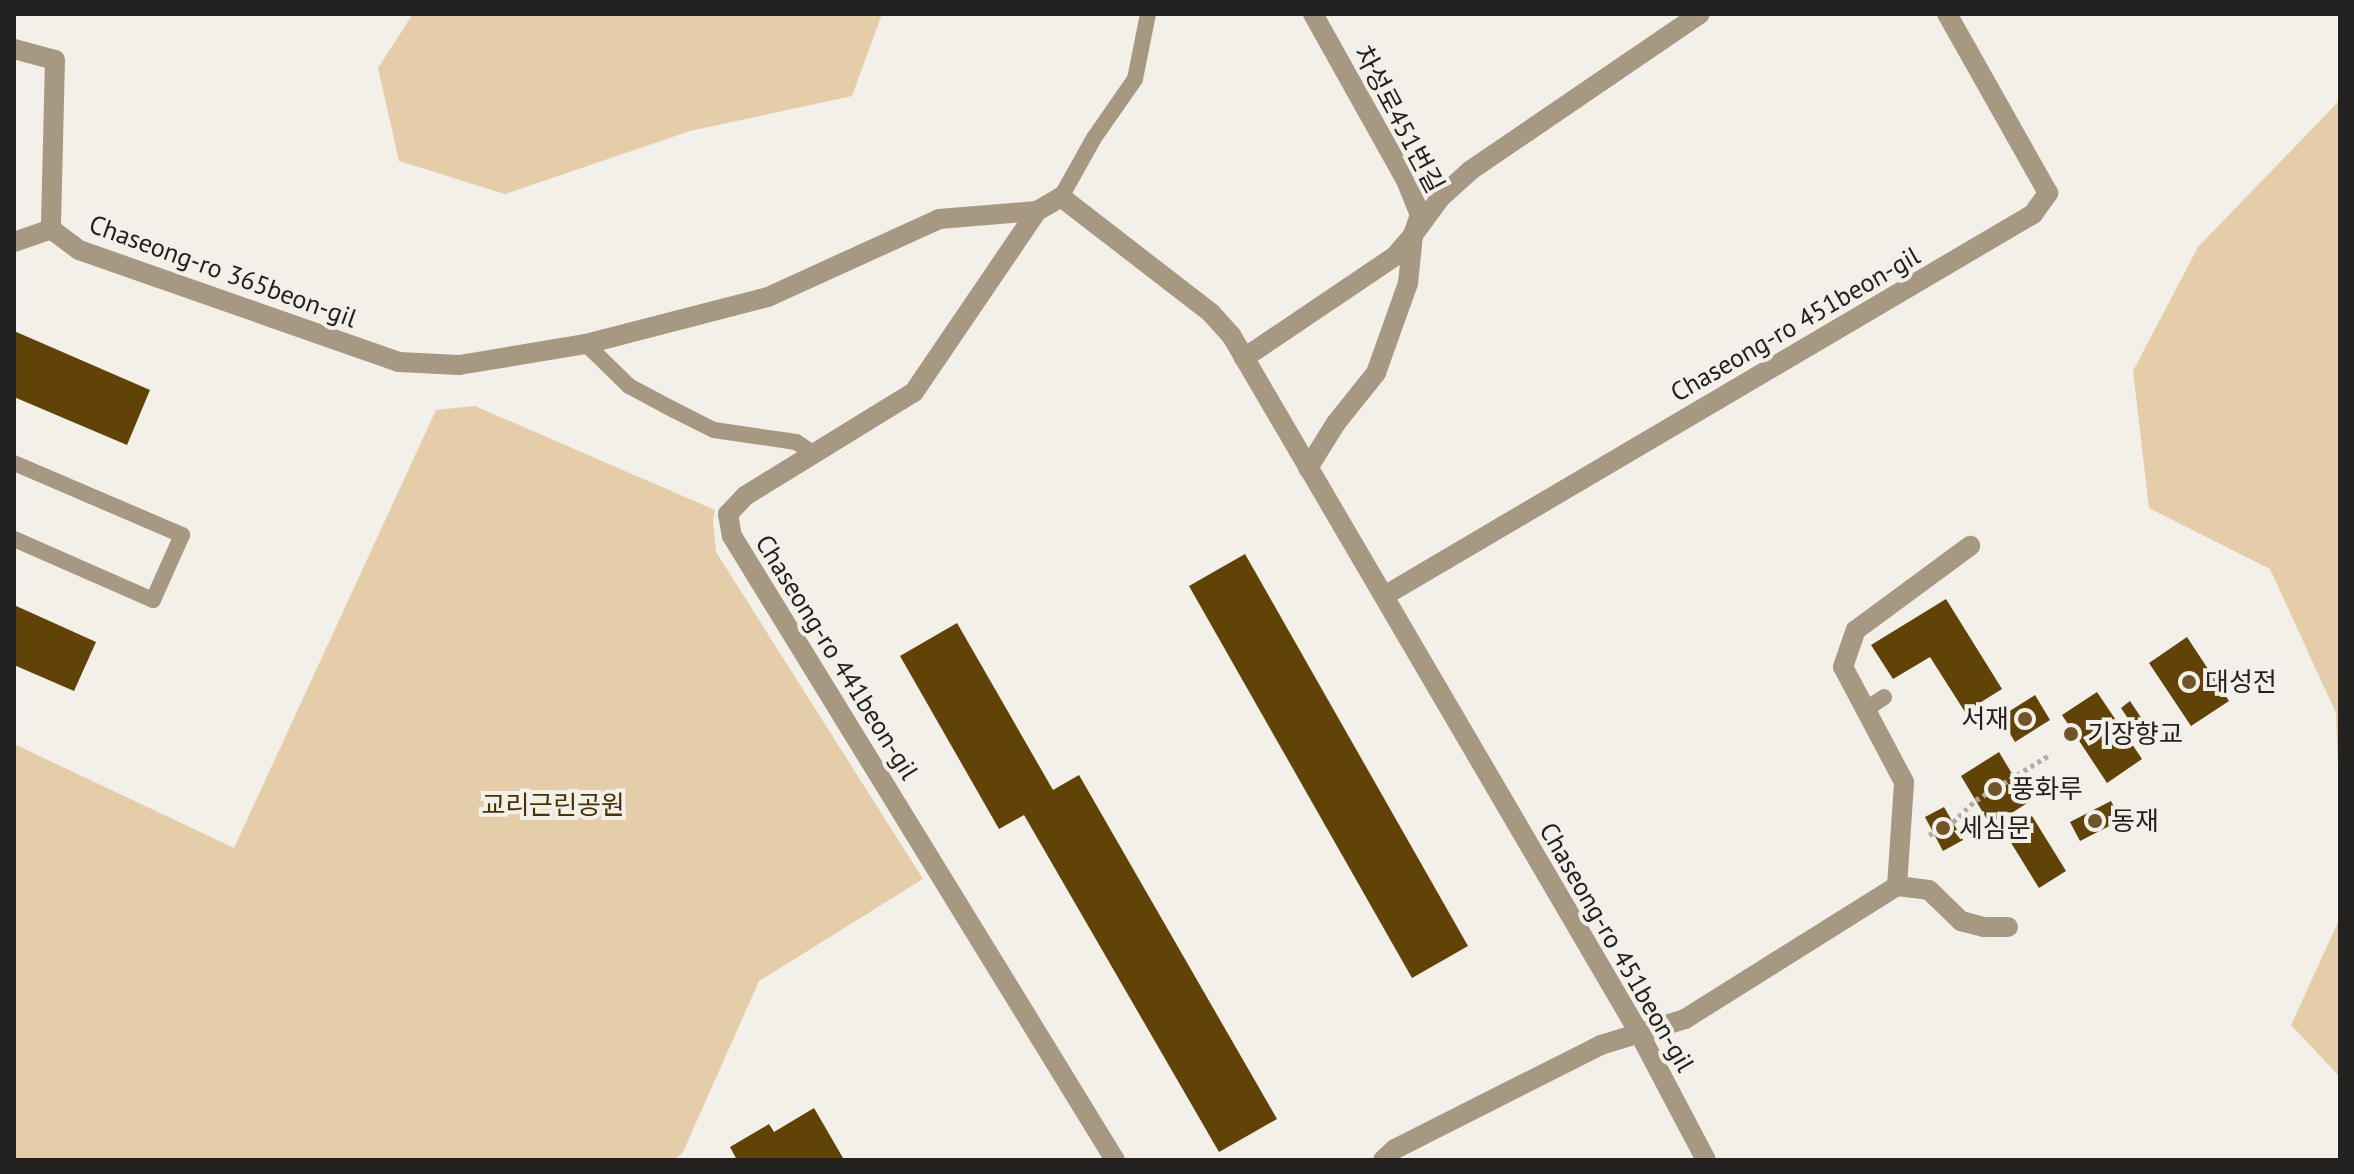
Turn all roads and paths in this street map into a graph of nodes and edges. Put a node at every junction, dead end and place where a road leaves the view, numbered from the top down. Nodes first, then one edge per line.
1 (1148, 14) edge
2 (1313, 14) edge
3 (1700, 14) edge
4 (1947, 14) edge
5 (14, 49) edge
6 (1061, 197) junction
7 (1037, 211) junction
8 (51, 229) junction
9 (1413, 235) junction
10 (14, 242) edge
11 (586, 344) junction
12 (1244, 358) junction
13 (813, 453) junction
14 (14, 463) edge
15 (1308, 468) junction
16 (14, 539) edge
17 (1970, 546) dead end
18 (1384, 596) junction
19 (1884, 697) dead end
20 (1865, 710) junction
21 (2051, 754) dead end
22 (1933, 833) dead end
23 (1897, 886) junction
24 (2008, 927) dead end
25 (1638, 1031) junction
26 (1393, 1156) edge
27 (1115, 1160) edge
28 (1706, 1160) edge

1 - 6 lane
2 - 9 street, 차성로451번길
3 - 9 street
4 - 18 street, Chaseong-ro 451beon-gil
5 - 8 street, Chaseong-ro 365beon-gil
6 - 7 street
6 - 12 street, Chaseong-ro 451beon-gil
7 - 11 street
7 - 13 street, Chaseong-ro 441beon-gil
8 - 10 street
8 - 11 street, Chaseong-ro 365beon-gil
9 - 12 street, 차성로451번길
9 - 15 street
11 - 13 lane
12 - 15 street, Chaseong-ro 451beon-gil
13 - 27 street, Chaseong-ro 441beon-gil
14 - 16 lane
15 - 18 street, Chaseong-ro 451beon-gil
17 - 20 street
18 - 25 street, Chaseong-ro 451beon-gil
19 - 20 lane
20 - 23 street
21 - 22 path
23 - 24 street
23 - 25 street
25 - 26 street
25 - 28 street, Chaseong-ro 451beon-gil

